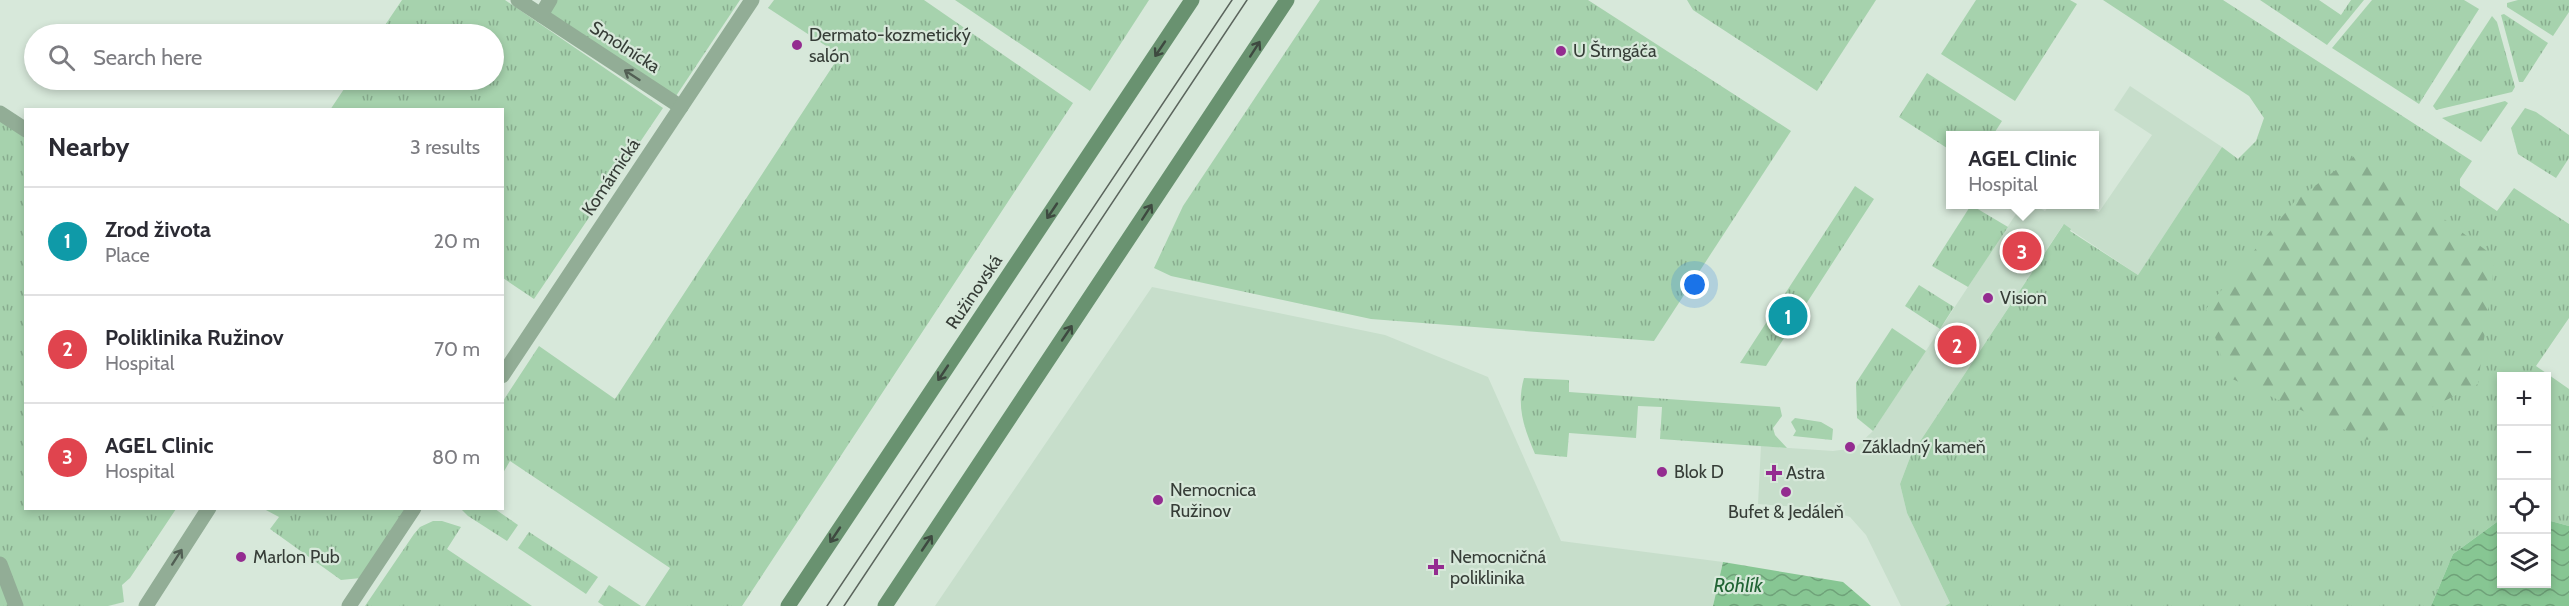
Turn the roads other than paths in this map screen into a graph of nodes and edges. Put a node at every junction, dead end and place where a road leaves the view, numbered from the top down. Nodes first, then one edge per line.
1 (518, 0) edge
2 (550, 0) edge
3 (752, 0) edge
4 (1192, 0) edge
5 (1287, 0) edge
6 (541, 15) junction
7 (681, 107) junction
8 (0, 113) edge
9 (24, 129) edge
10 (504, 373) edge
11 (208, 510) edge
12 (413, 510) edge
13 (0, 564) edge
14 (16, 606) edge
15 (146, 606) edge
16 (349, 606) edge
17 (788, 606) edge
18 (885, 606) edge

1 - 6 street, Smolnícka
2 - 6 street
3 - 7 street, Komárnická
4 -> 17 street, Ružinovská
18 -> 5 street
7 -> 6 street, Smolnícka
7 - 10 street, Komárnická
8 - 9 street
15 -> 11 street
12 - 16 street
13 - 14 street

